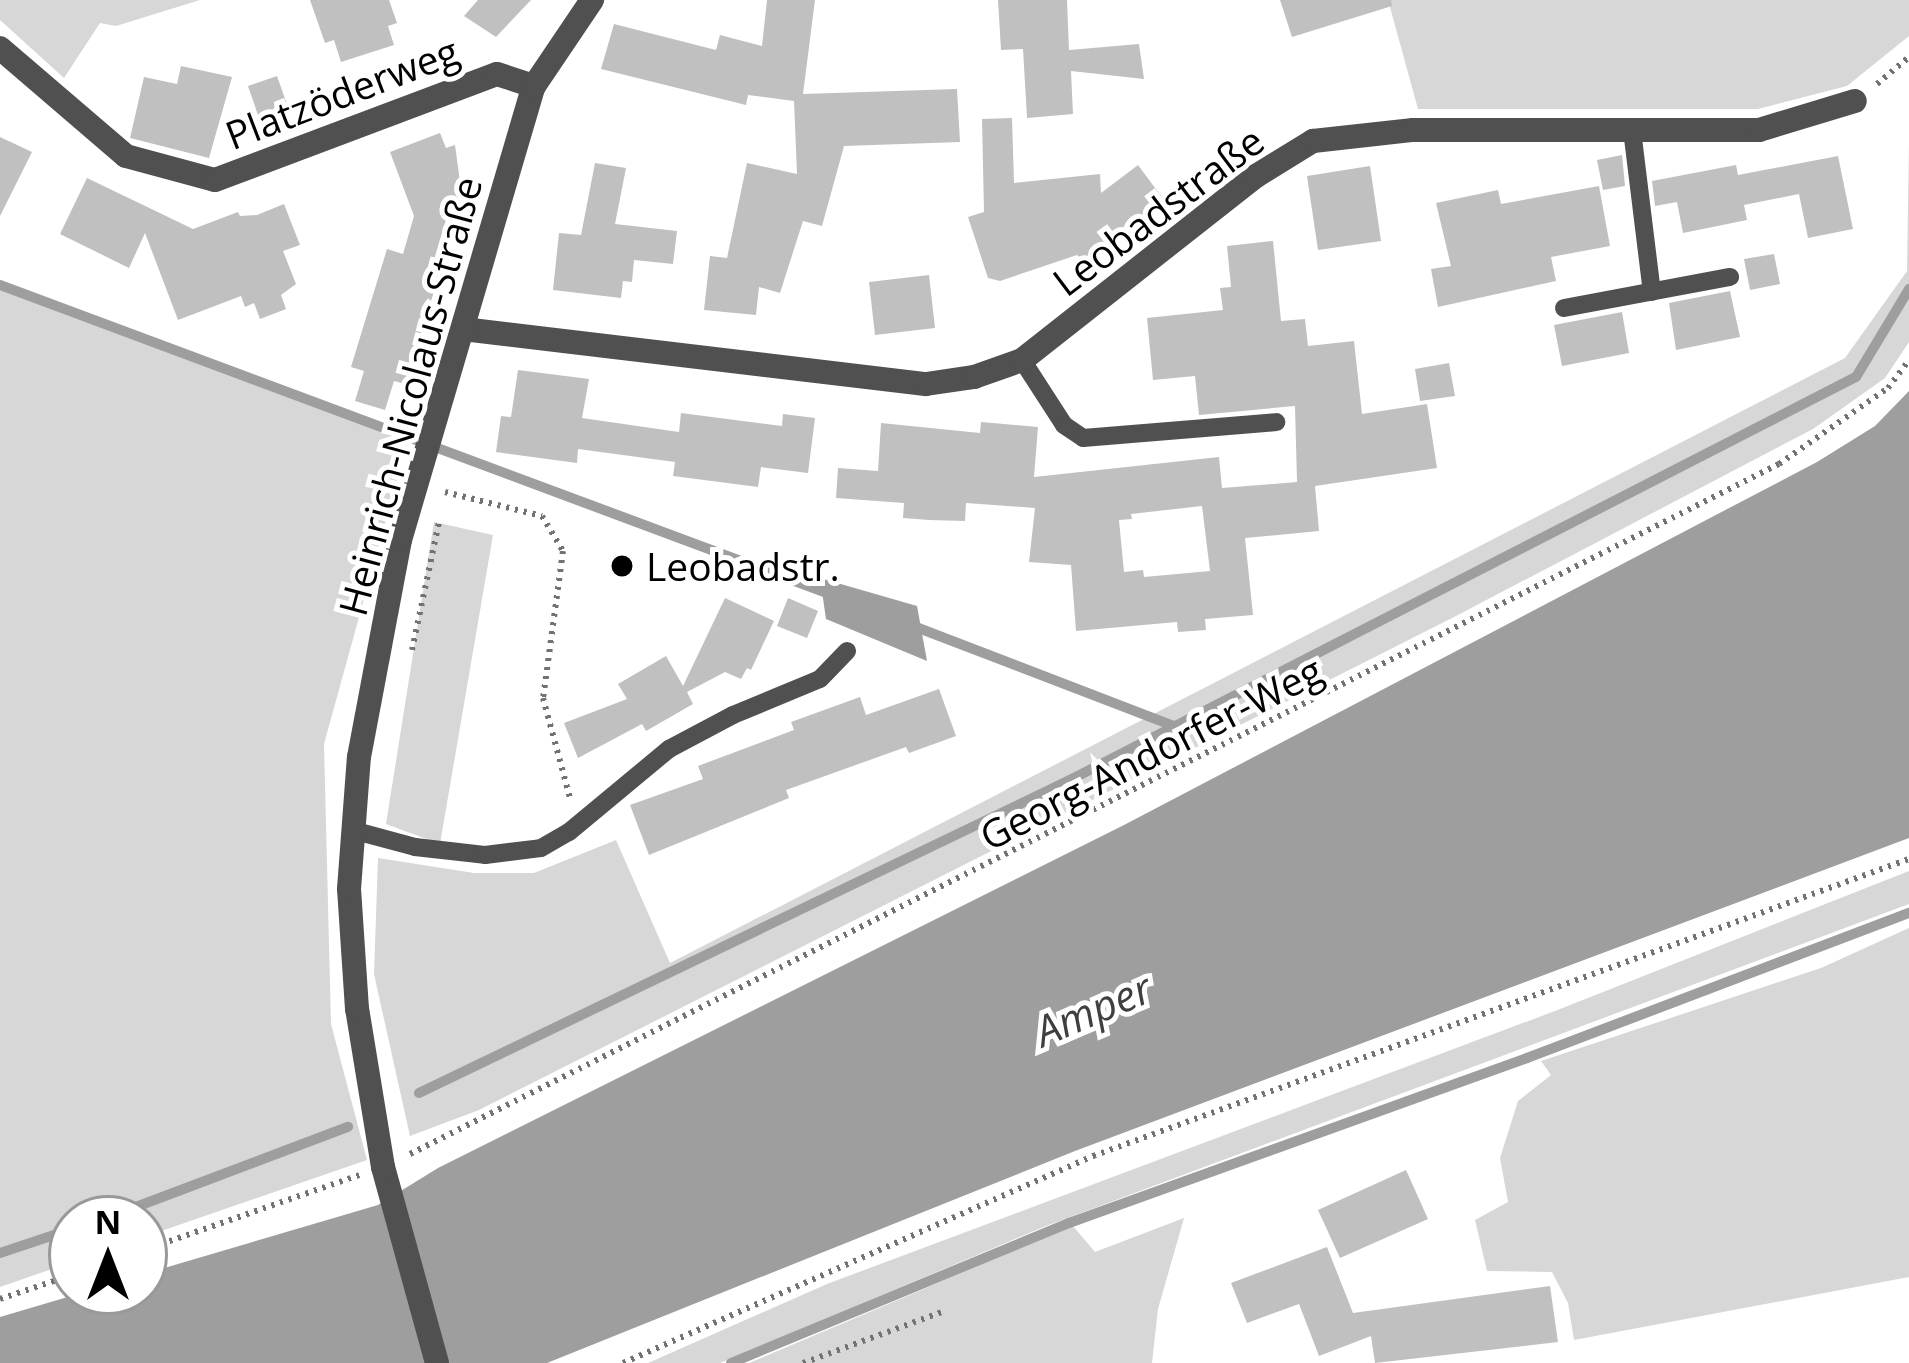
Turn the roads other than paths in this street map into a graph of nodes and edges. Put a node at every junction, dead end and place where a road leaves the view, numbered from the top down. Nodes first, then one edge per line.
1 (592, 0) edge
2 (0, 48) edge
3 (534, 86) junction
4 (1856, 101) road end
5 (1632, 130) junction
6 (1730, 278) dead end
7 (1652, 292) junction
8 (1564, 308) dead end
9 (463, 329) junction
10 (1022, 360) junction
11 (1276, 422) dead end
12 (847, 651) dead end
13 (352, 830) junction
14 (437, 1363) edge

1 - 3 street, Heinrich-Nicolaus-Straße
2 - 3 street, Platzöderweg
3 - 9 street, Heinrich-Nicolaus-Straße
4 - 5 street, Leobadstraße
5 - 7 lane
5 - 10 street, Leobadstraße
6 - 7 lane
7 - 8 lane
9 - 10 street, Leobadstraße
9 - 13 street, Heinrich-Nicolaus-Straße
10 - 11 lane
12 - 13 lane
13 - 14 street, Heinrich-Nicolaus-Straße

